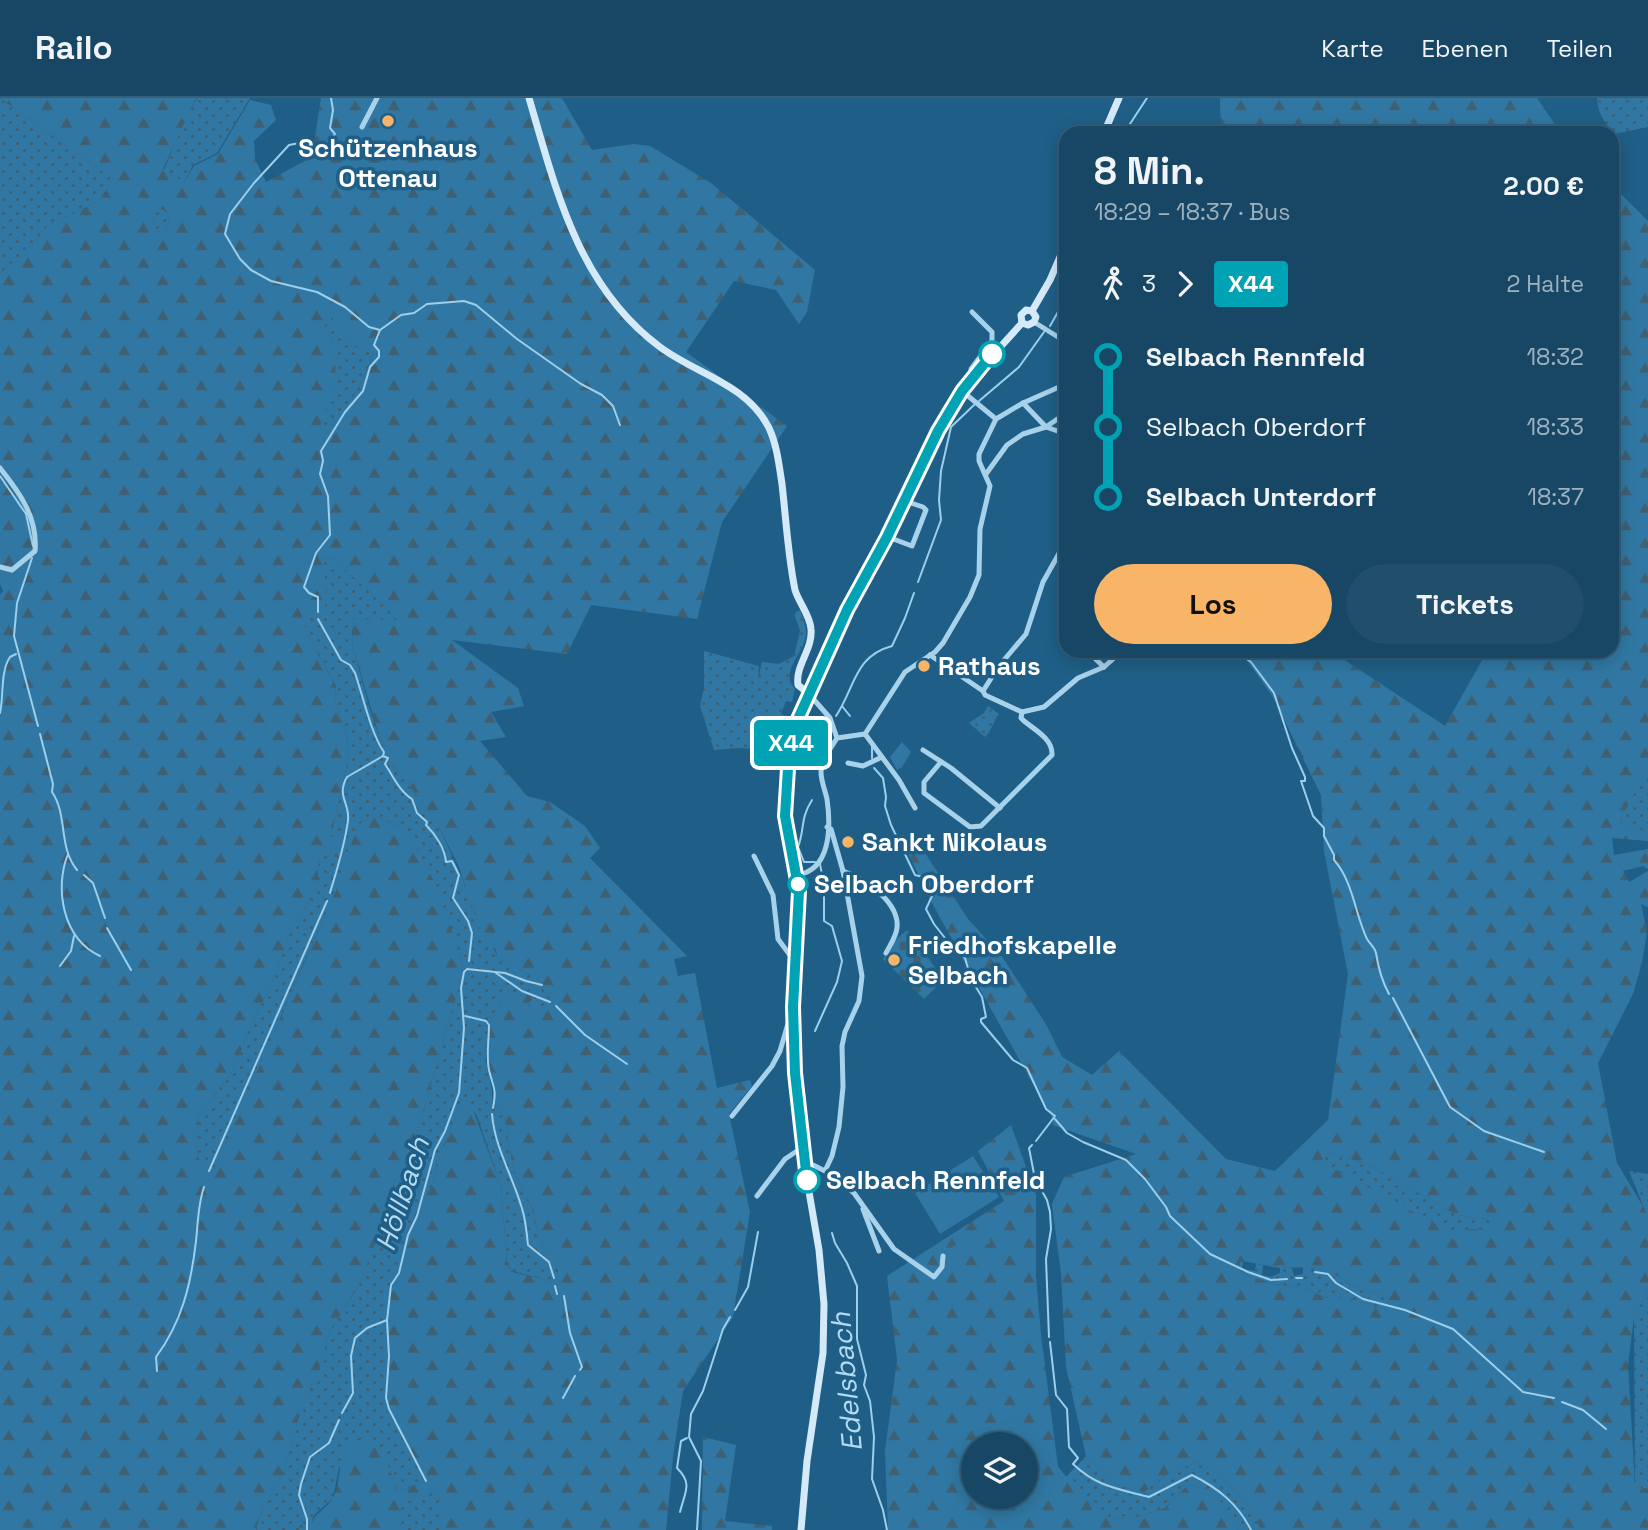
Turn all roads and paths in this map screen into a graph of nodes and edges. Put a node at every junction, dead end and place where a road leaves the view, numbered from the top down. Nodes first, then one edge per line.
1 (377, 98) edge
2 (529, 98) edge
3 (1119, 98) edge
4 (1107, 126) edge
5 (362, 127) dead end
6 (1059, 259) edge
7 (1032, 311) junction
8 (972, 312) dead end
9 (1034, 322) junction
10 (1022, 323) junction
11 (1059, 338) edge
12 (974, 376) junction
13 (1059, 387) edge
14 (962, 391) junction
15 (1023, 403) junction
16 (1059, 418) edge
17 (996, 419) junction
18 (1046, 427) junction
19 (1059, 432) edge
20 (0, 468) edge
21 (986, 474) junction
22 (905, 501) junction
23 (887, 537) junction
24 (1059, 553) edge
25 (0, 566) edge
26 (930, 655) junction
27 (1094, 658) edge
28 (1114, 658) edge
29 (1104, 667) junction
30 (983, 691) junction
31 (809, 694) junction
32 (1023, 712) junction
33 (865, 734) junction
34 (837, 738) junction
35 (923, 750) dead end
36 (882, 758) junction
37 (941, 762) junction
38 (848, 763) dead end
39 (915, 808) dead end
40 (1000, 808) junction
41 (827, 827) junction
42 (754, 856) dead end
43 (843, 871) junction
44 (797, 875) junction
45 (886, 953) dead end
46 (795, 962) junction
47 (793, 1007) junction
48 (732, 1116) dead end
49 (803, 1147) junction
50 (805, 1161) junction
51 (825, 1171) junction
52 (757, 1196) dead end
53 (859, 1199) junction
54 (879, 1251) dead end
55 (943, 1256) dead end
56 (801, 1530) edge

1 - 5 street
2 - 31 main road
3 - 4 main road
6 - 7 main road
7 - 9 main road
7 - 10 main road
8 - 12 street
9 - 10 main road
9 - 11 street
10 - 12 main road
12 - 14 main road
13 - 15 street
14 - 17 street
14 - 22 main road
15 - 17 street
15 - 18 street
16 - 18 street
17 - 21 street
18 - 19 street
18 - 21 street
20 - 25 street
21 - 26 street
22 - 23 main road
22 - 23 street
23 - 31 main road
24 - 30 street
26 - 30 street
26 - 33 street
27 - 29 street
28 - 29 street
29 - 32 street
30 - 32 street
31 - 34 street
31 - 44 main road
32 - 40 street
33 - 34 street
33 - 36 street
34 - 41 street
35 - 37 street
36 - 38 street
36 - 39 street
37 - 40 street
37 - 40 street
41 - 43 street
41 - 44 street
42 - 46 street
43 - 45 street
43 - 51 street
44 - 46 main road
46 - 47 main road
47 - 48 street
47 - 49 main road
49 - 50 main road
49 - 52 street
50 - 51 street
50 - 56 main road
51 - 53 street
53 - 54 street
53 - 55 street

